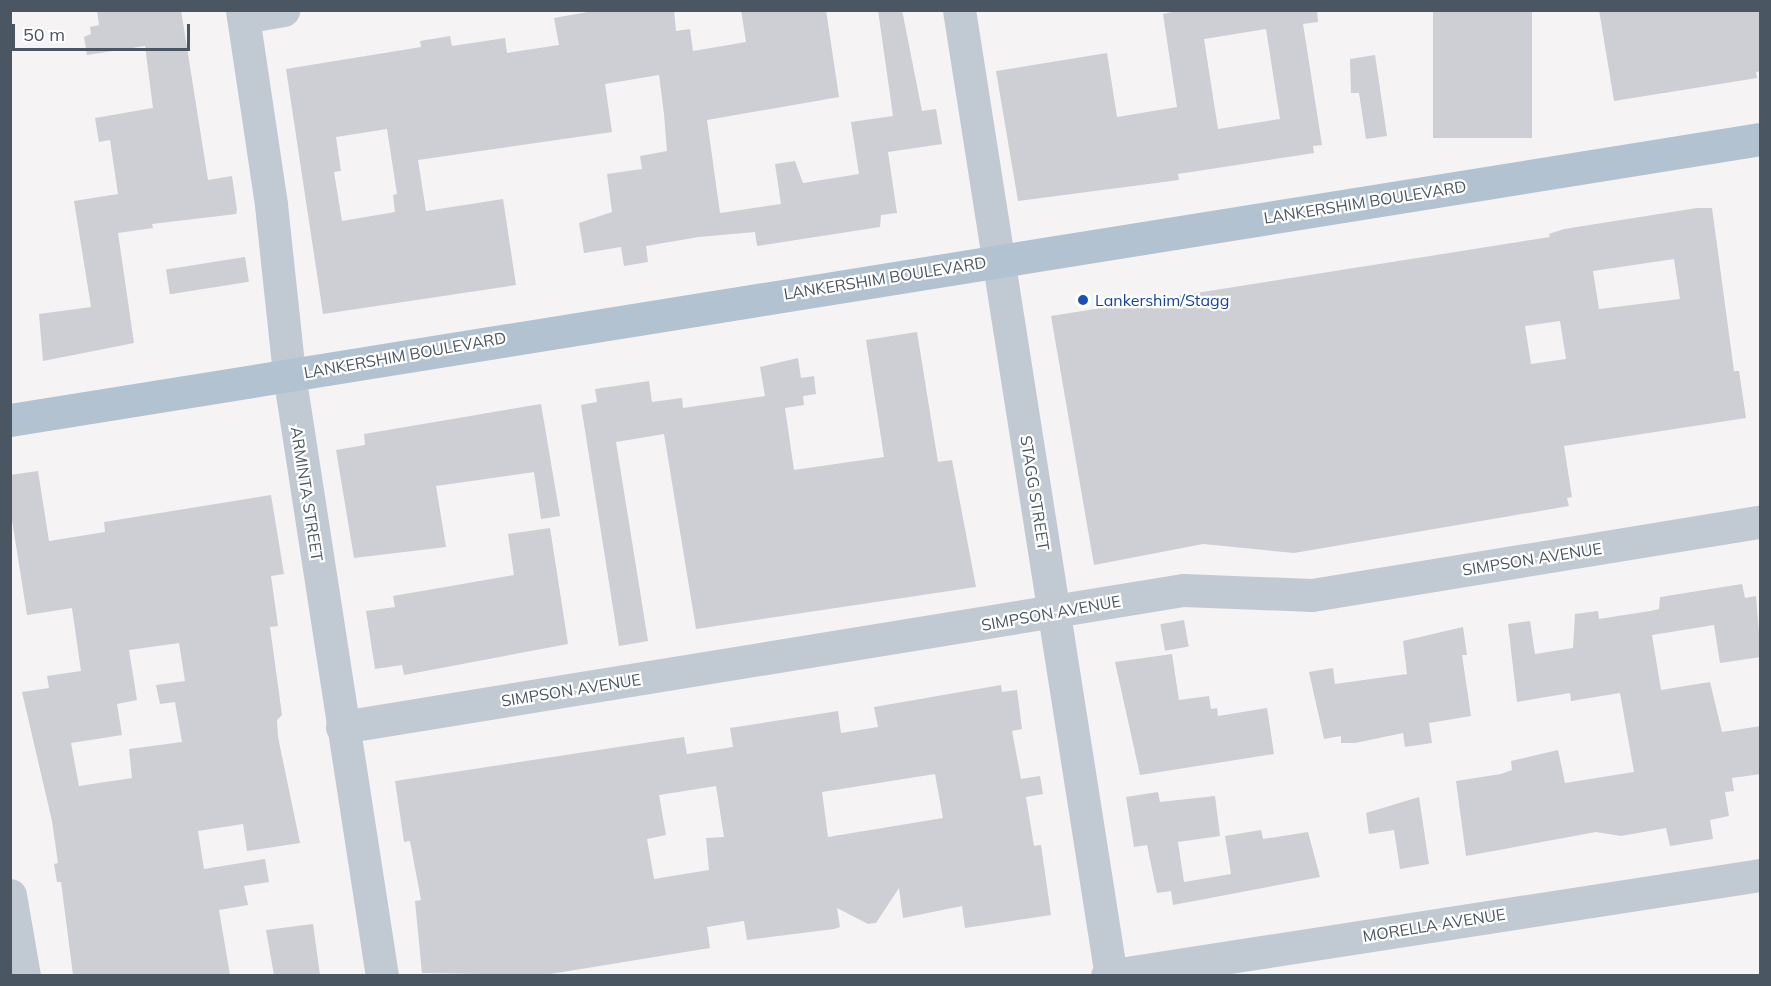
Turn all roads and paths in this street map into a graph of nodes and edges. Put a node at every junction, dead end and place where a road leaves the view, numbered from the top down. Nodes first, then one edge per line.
1 (283, 10) edge
2 (959, 10) edge
3 (242, 14) edge
4 (1761, 139) edge
5 (998, 260) junction
6 (290, 374) junction
7 (10, 420) edge
8 (1761, 522) edge
9 (1054, 613) junction
10 (342, 727) junction
11 (1761, 875) edge
12 (10, 895) edge
13 (24, 975) edge
14 (382, 975) edge
15 (1109, 975) edge

1 - 3 street
2 - 5 street, STAGG STREET
3 - 6 street, ARMINTA STREET
4 - 5 main road, LANKERSHIM BOULEVARD
5 - 6 main road, LANKERSHIM BOULEVARD
5 - 9 street, STAGG STREET
6 - 7 main road, LANKERSHIM BOULEVARD
6 - 10 street, ARMINTA STREET
8 - 9 street, SIMPSON AVENUE
9 - 10 street, SIMPSON AVENUE
9 - 15 street, STAGG STREET
10 - 14 street, ARMINTA STREET
11 - 15 street, MORELLA AVENUE
12 - 13 street

